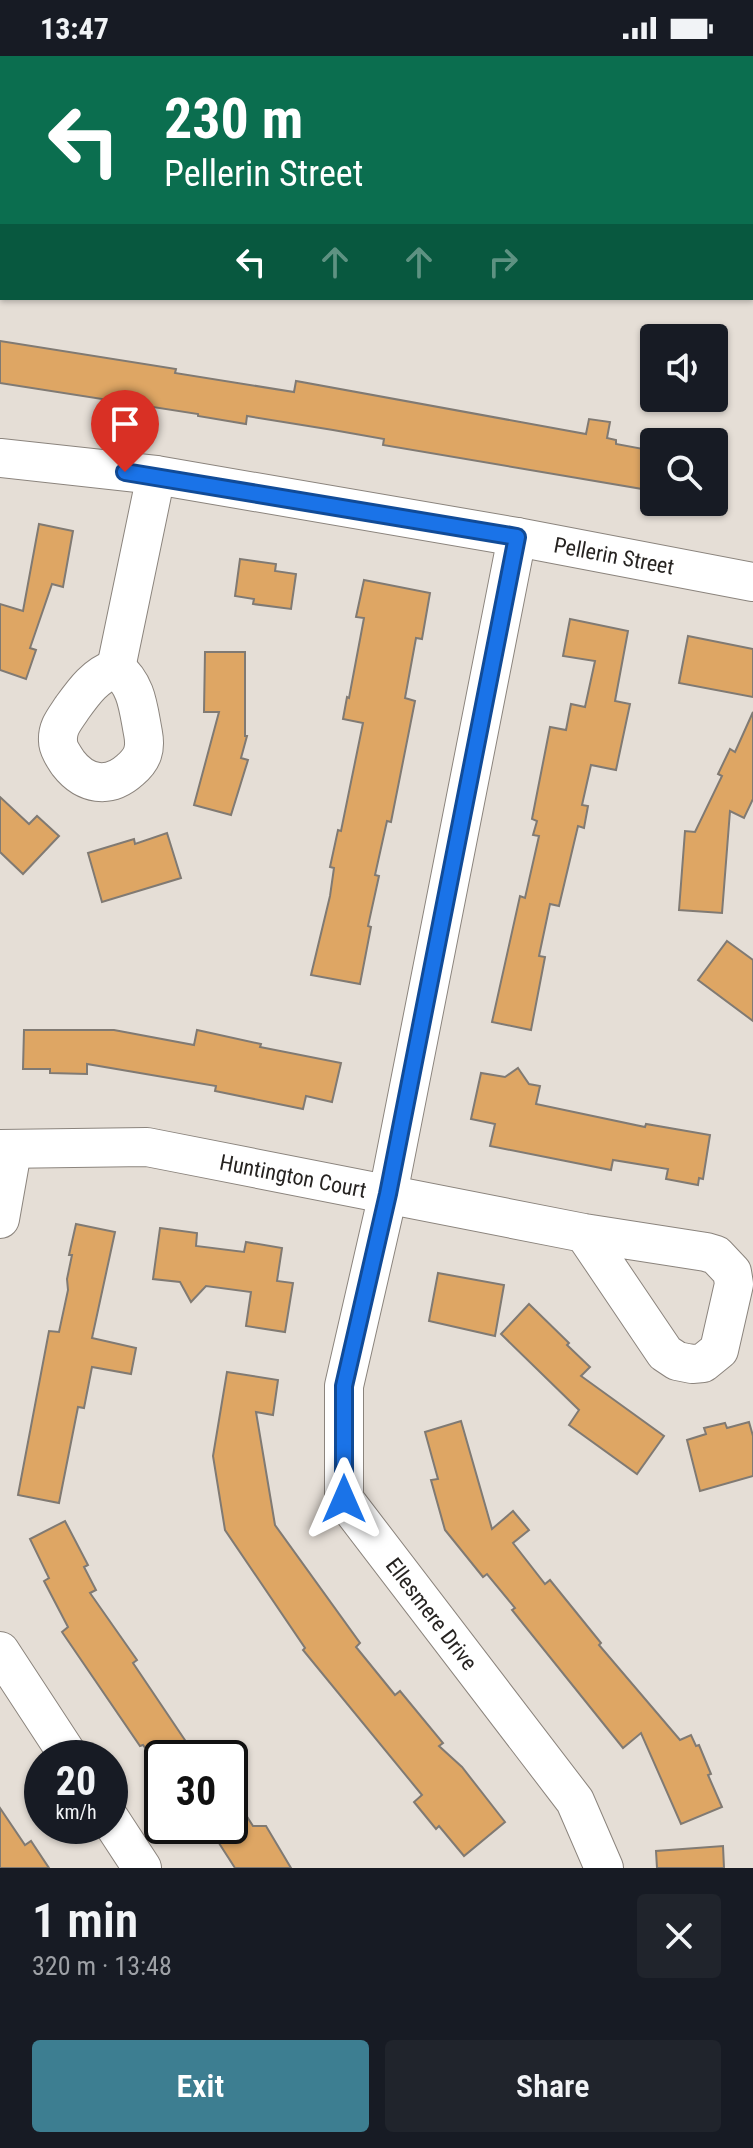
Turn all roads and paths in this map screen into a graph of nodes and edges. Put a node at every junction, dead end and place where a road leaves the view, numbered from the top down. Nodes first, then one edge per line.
1 (0, 458) edge
2 (156, 475) junction
3 (517, 537) junction
4 (753, 582) edge
5 (116, 668) dead end
6 (6, 1150) edge
7 (388, 1194) junction
8 (0, 1219) edge
9 (584, 1233) dead end
10 (0, 1651) edge
11 (58, 1740) edge
12 (126, 1844) edge
13 (142, 1868) edge
14 (604, 1868) edge

1 - 2 street, Pellerin Street
2 - 3 street, Pellerin Street
2 - 5 street
3 - 4 street, Pellerin Street
3 - 7 street, Ellesmere Drive
6 - 7 street, Huntington Court
6 - 8 street
7 - 9 street, Huntington Court
7 - 14 street, Ellesmere Drive
10 - 11 street
12 - 13 street

